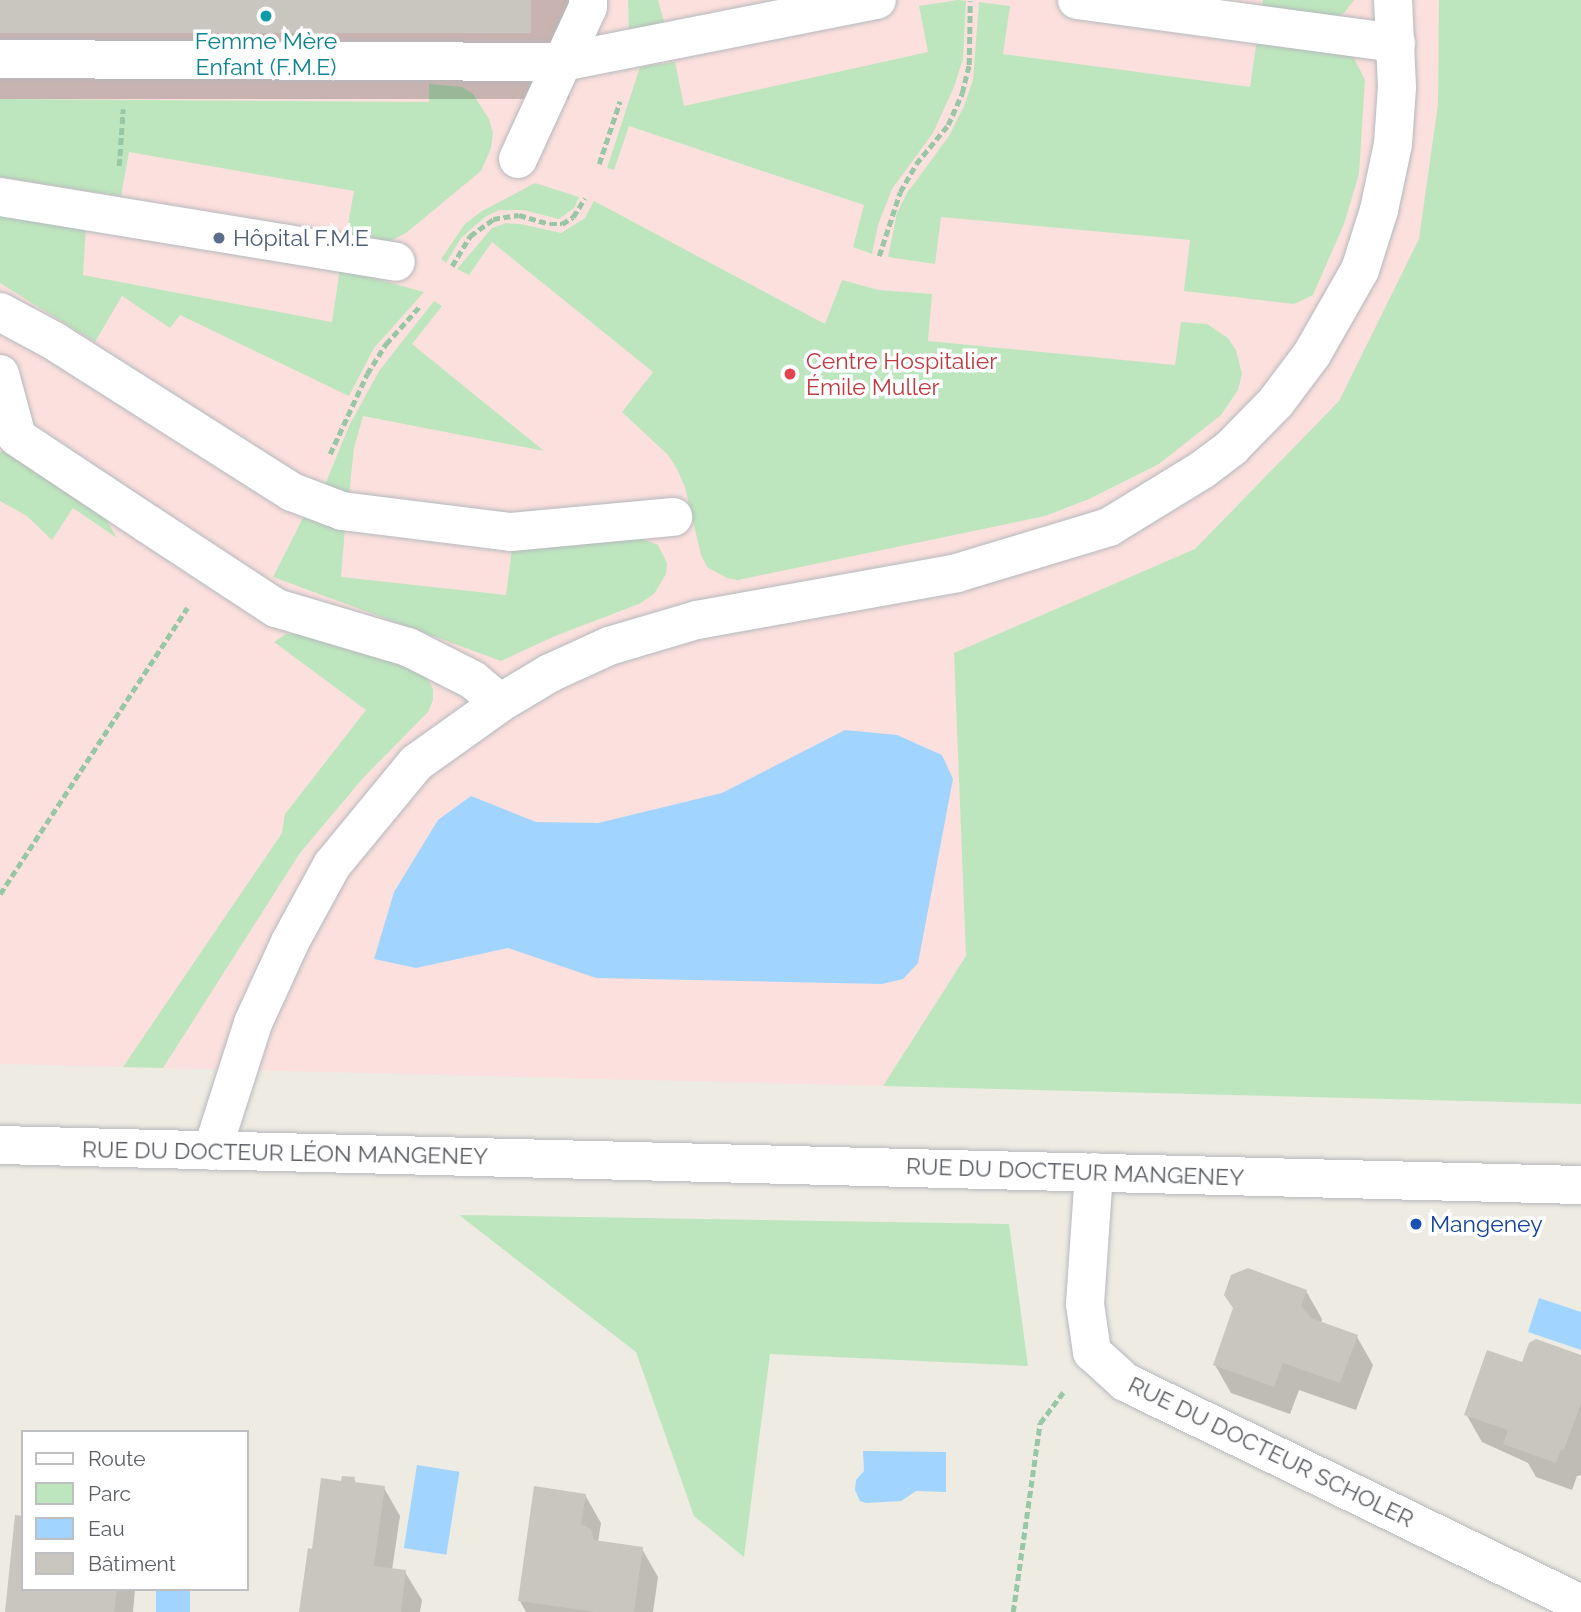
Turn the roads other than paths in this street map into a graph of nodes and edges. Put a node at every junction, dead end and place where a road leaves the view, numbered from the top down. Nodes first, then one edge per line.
1 (588, 0) edge
2 (877, 0) edge
3 (1077, 0) edge
4 (1392, 0) edge
5 (1396, 43) junction
6 (0, 59) edge
7 (563, 62) junction
8 (518, 159) dead end
9 (0, 197) edge
10 (396, 262) dead end
11 (0, 312) edge
12 (0, 374) edge
13 (673, 517) dead end
14 (500, 703) junction
15 (0, 1145) edge
16 (212, 1151) junction
17 (569, 1160) joint
18 (1094, 1172) junction
19 (1581, 1185) edge
20 (1581, 1604) edge

1 - 7 street
2 - 7 street
3 - 5 street
4 - 5 street
5 - 14 street
6 - 7 street
7 - 8 street
9 - 10 street
11 - 13 street
12 - 14 street
14 - 16 street
15 - 16 street, RUE DU DOCTEUR LÉON MANGENEY
16 - 17 street, RUE DU DOCTEUR LÉON MANGENEY
17 - 18 street, RUE DU DOCTEUR MANGENEY
18 - 19 street, RUE DU DOCTEUR MANGENEY
18 - 20 street, RUE DU DOCTEUR SCHOLER

